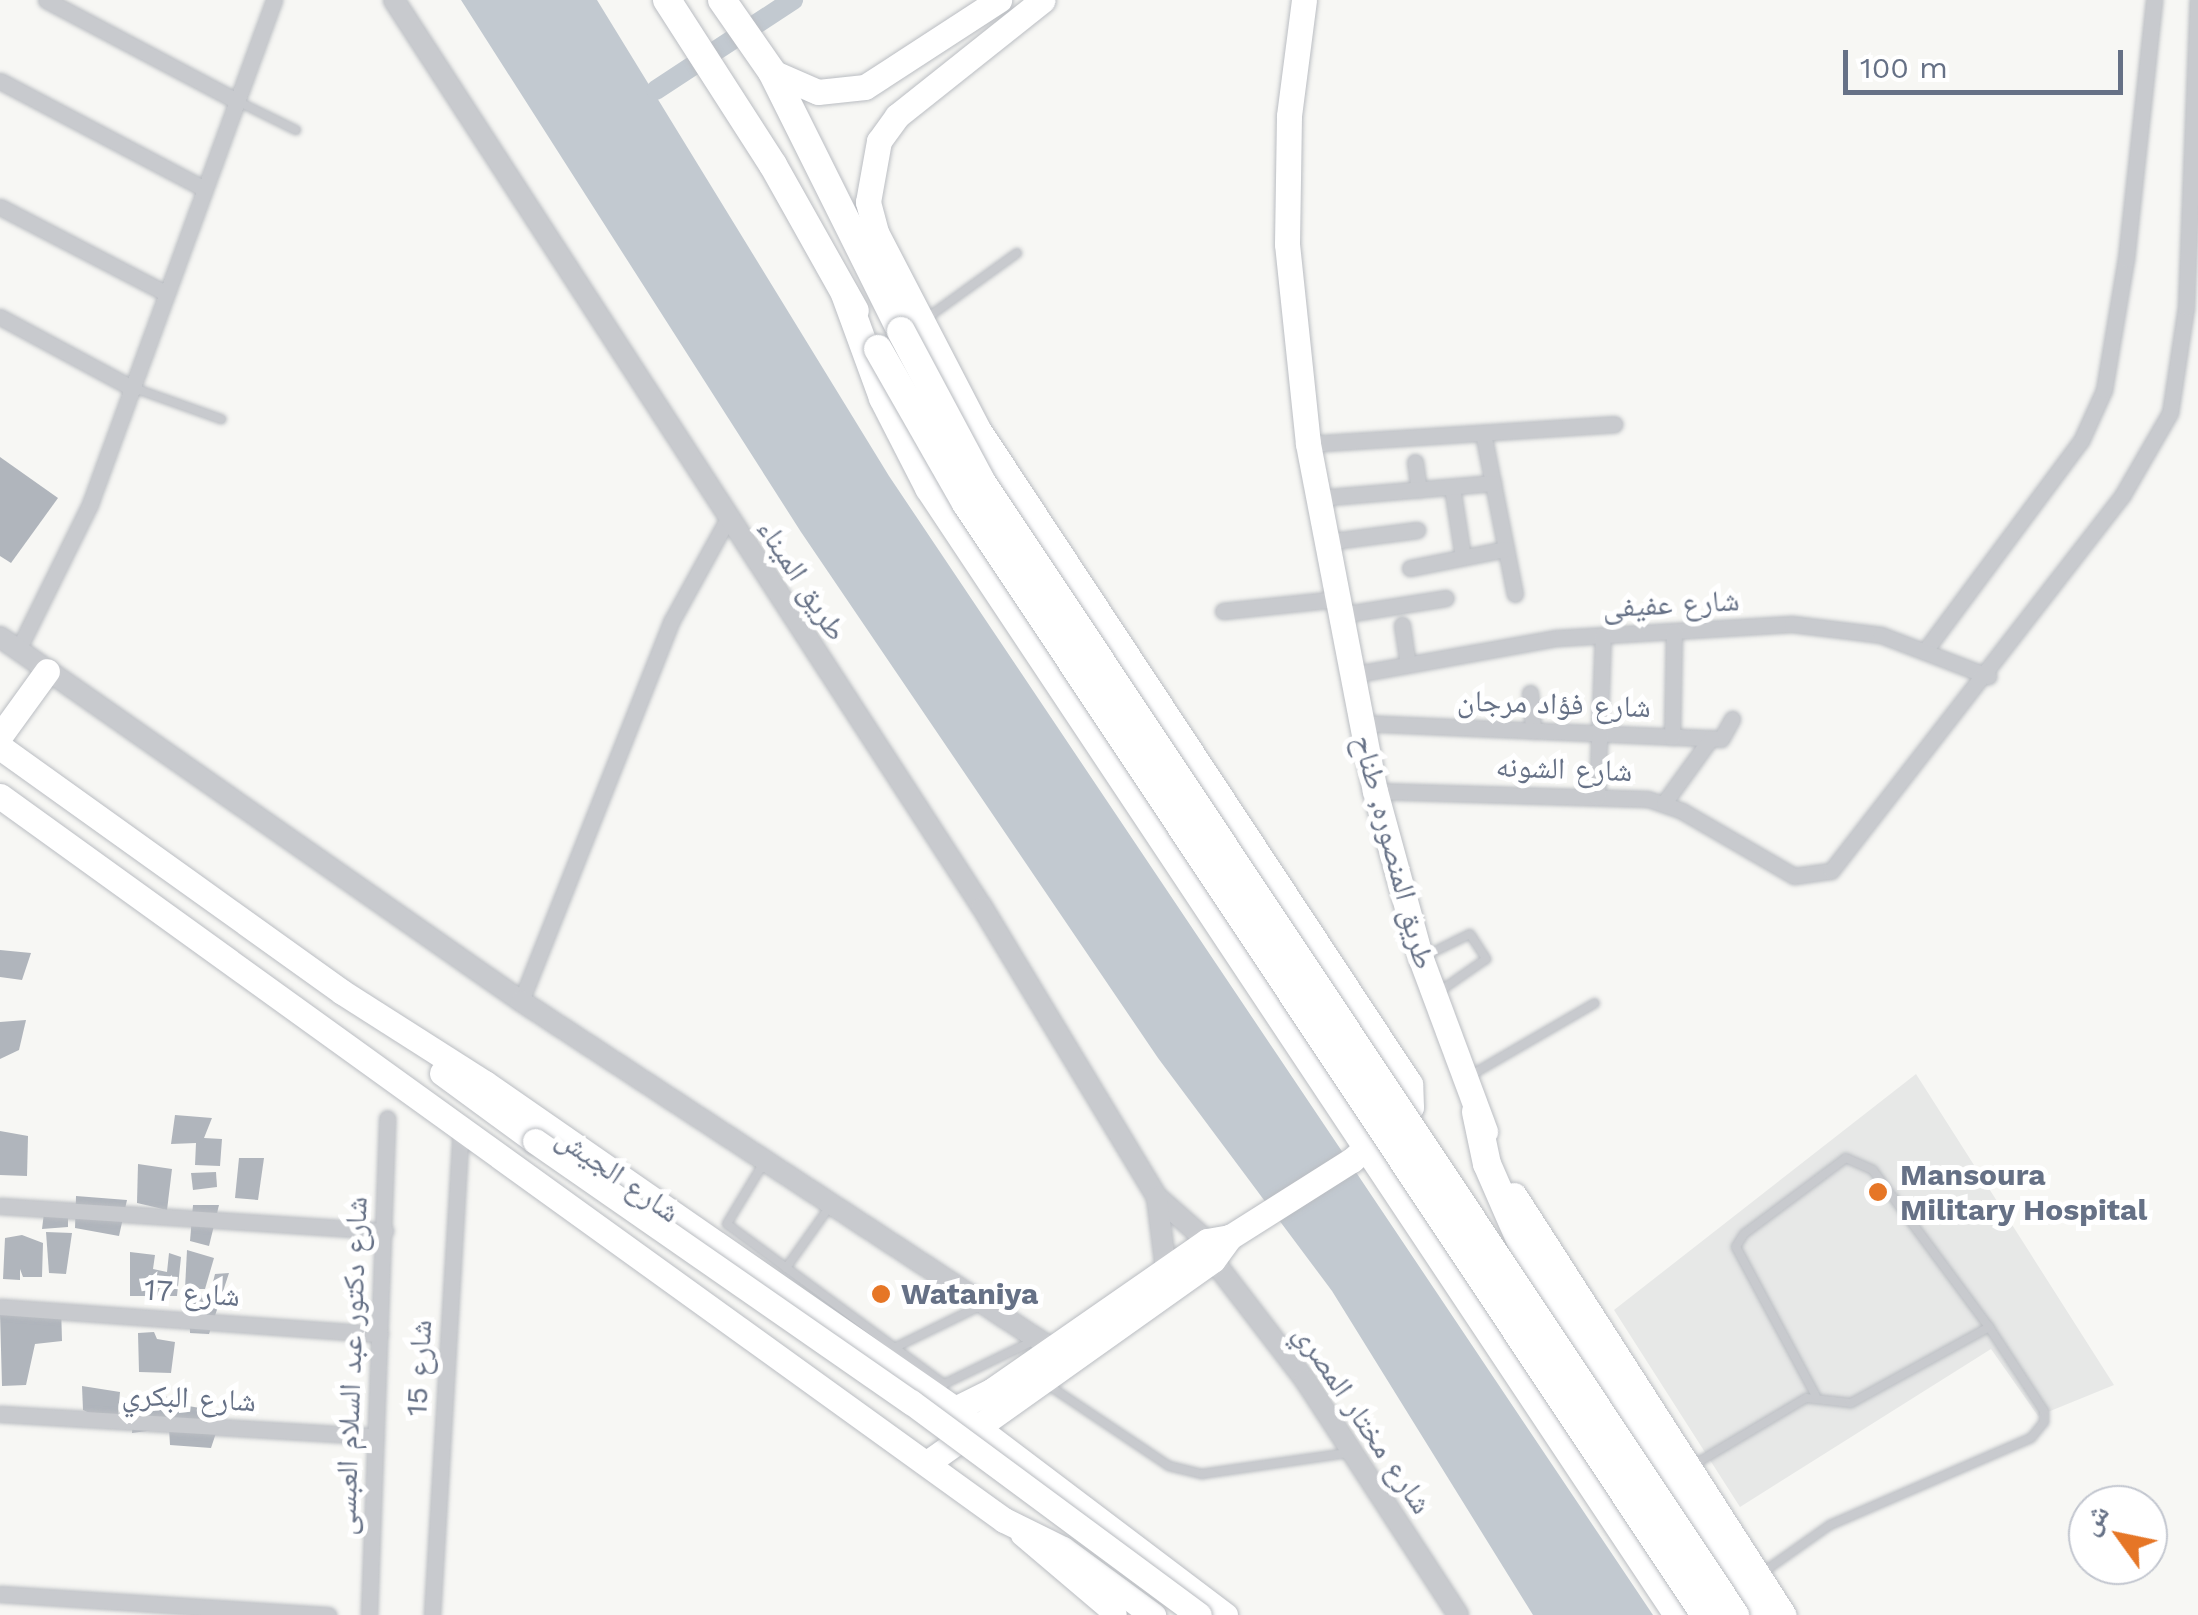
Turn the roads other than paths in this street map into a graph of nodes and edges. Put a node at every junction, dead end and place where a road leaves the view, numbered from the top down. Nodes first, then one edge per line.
1 (46, 0) edge
2 (274, 0) edge
3 (394, 0) edge
4 (667, 0) edge
5 (999, 0) edge
6 (1043, 0) edge
7 (1304, 0) edge
8 (2154, 0) edge
9 (2198, 0) edge
10 (726, 5) edge
11 (769, 69) junction
12 (0, 80) edge
13 (235, 100) junction
14 (296, 130) dead end
15 (202, 187) junction
16 (0, 207) edge
17 (1017, 253) dead end
18 (164, 292) junction
19 (845, 294) junction
20 (0, 317) edge
21 (912, 326) junction
22 (130, 387) junction
23 (220, 420) dead end
24 (1614, 424) dead end
25 (1484, 433) junction
26 (1308, 444) junction
27 (1415, 462) dead end
28 (1493, 483) junction
29 (1452, 487) junction
30 (1418, 490) junction
31 (1318, 498) junction
32 (727, 520) junction
33 (1417, 530) dead end
34 (1326, 542) junction
35 (1506, 549) junction
36 (1463, 557) junction
37 (1410, 568) dead end
38 (1515, 594) dead end
39 (1446, 598) dead end
40 (1339, 607) junction
41 (1223, 611) dead end
42 (1402, 624) dead end
43 (1674, 630) junction
44 (1603, 635) junction
45 (0, 637) edge
46 (1927, 648) junction
47 (18, 650) junction
48 (1408, 664) junction
49 (47, 671) junction
50 (1351, 675) junction
51 (1988, 676) junction
52 (1530, 693) dead end
53 (1732, 720) dead end
54 (1360, 723) junction
55 (1532, 731) junction
56 (1599, 734) junction
57 (0, 736) edge
58 (1672, 737) junction
59 (1711, 738) junction
60 (0, 747) edge
61 (1375, 792) junction
62 (0, 796) edge
63 (1597, 797) junction
64 (1664, 804) junction
65 (1420, 959) junction
66 (1433, 995) junction
67 (521, 1001) junction
68 (1595, 1003) dead end
69 (370, 1010) junction
70 (1462, 1079) junction
71 (1476, 1112) junction
72 (387, 1118) dead end
73 (462, 1124) junction
74 (1360, 1154) junction
75 (766, 1160) junction
76 (1156, 1196) junction
77 (831, 1204) junction
78 (0, 1206) edge
79 (385, 1232) junction
80 (1217, 1246) junction
81 (786, 1268) junction
82 (1166, 1270) junction
83 (984, 1304) junction
84 (0, 1308) edge
85 (1989, 1328) junction
86 (380, 1334) junction
87 (1044, 1343) junction
88 (894, 1348) junction
89 (1032, 1379) junction
90 (1816, 1396) junction
91 (955, 1409) junction
92 (0, 1414) edge
93 (981, 1427) junction
94 (375, 1436) junction
95 (1354, 1452) junction
96 (930, 1461) junction
97 (1686, 1468) junction
98 (1004, 1520) junction
99 (1758, 1576) junction
100 (0, 1594) edge
101 (328, 1615) edge
102 (369, 1615) edge
103 (432, 1615) edge
104 (1116, 1615) edge
105 (1153, 1615) edge
106 (1199, 1615) edge
107 (1226, 1615) edge
108 (1458, 1615) edge
109 (1678, 1615) edge
110 (1705, 1615) edge
111 (1722, 1615) edge
112 (1735, 1615) edge
113 (1761, 1615) edge
114 (1784, 1615) edge

1 - 13 street
2 - 13 street
3 - 32 street, طريق الميناء
4 - 19 highway
5 - 11 main road
6 - 21 main road
7 - 26 main road, طريق المنصوره, طناح
8 - 46 street
9 - 51 street
10 - 11 highway
11 - 21 highway
12 - 15 street
13 - 14 lane
13 - 15 street
15 - 18 street
16 - 18 street
17 - 21 lane
18 - 22 street
19 - 74 highway
19 - 110 highway, bridge
20 - 22 street
21 - 74 main road
21 - 112 highway, bridge
22 - 23 lane
22 - 47 street
24 - 25 street
25 - 26 street
25 - 28 street
26 - 31 main road, طريق المنصوره, طناح
27 - 30 street
28 - 29 street
28 - 35 street
29 - 30 street
29 - 36 street
30 - 31 street
31 - 34 main road, طريق المنصوره, طناح
32 - 67 street
32 - 76 street, طريق الميناء
33 - 34 street
34 - 40 main road, طريق المنصوره, طناح
35 - 36 street
35 - 38 street
36 - 37 street
39 - 40 street
40 - 41 street
40 - 50 main road, طريق المنصوره, طناح
42 - 48 street
43 - 44 street, شارع عفيفى
43 - 46 street, شارع عفيفى
43 - 58 street
44 - 48 street, شارع عفيفى
44 - 56 street
45 - 47 street
46 - 51 street, شارع عفيفى
47 - 49 street
48 - 50 street, شارع عفيفى
49 - 57 main road
49 - 67 street
50 - 54 main road, طريق المنصوره, طناح
51 - 64 street, شارع الشونه
52 - 55 street
53 - 59 street
54 - 55 street, شارع فؤاد مرجان
54 - 61 main road, طريق المنصوره, طناح
55 - 56 street, شارع فؤاد مرجان
56 - 58 street, شارع فؤاد مرجان
56 - 63 street
58 - 59 street, شارع فؤاد مرجان
59 - 64 street
60 - 69 main road, شارع الجيش
61 - 63 street, شارع الشونه
61 - 65 main road, طريق المنصوره, طناح
62 - 73 main road, شارع الجيش
63 - 64 street, شارع الشونه
65 - 66 main road, طريق المنصوره, طناح
65 - 66 lane
66 - 70 main road, طريق المنصوره, طناح
67 - 75 street
68 - 70 lane
69 - 91 main road, شارع الجيش
69 - 106 main road, bridge
70 - 71 main road, طريق المنصوره, طناح
71 - 97 main road, طريق المنصوره, طناح
71 - 113 highway
72 - 79 street, شارع دكتور عبد السلام العبسى
73 - 96 main road, شارع الجيش
73 - 103 street, شارع 15
74 - 80 main road
74 - 109 highway
74 - 111 main road
75 - 77 street
75 - 81 lane
76 - 80 street, طريق الميناء
76 - 82 street, طريق الميناء
77 - 81 lane
77 - 83 street
78 - 79 street
79 - 86 street, شارع دكتور عبد السلام العبسى
80 - 82 main road
80 - 89 main road
80 - 95 street, شارع مختار المصري
81 - 88 lane
82 - 87 main road
83 - 87 street
83 - 88 lane
84 - 86 street, شارع 17
85 - 90 lane
85 - 90 lane
85 - 99 lane
86 - 94 street, شارع دكتور عبد السلام العبسى
87 - 88 lane
87 - 89 main road
89 - 91 main road
89 - 93 main road
89 - 95 lane
90 - 97 lane
91 - 93 main road, شارع الجيش
92 - 94 street, شارع البكري
93 - 96 main road
93 - 107 main road, شارع الجيش
94 - 102 street, شارع دكتور عبد السلام العبسى
95 - 108 street, شارع مختار المصري
96 - 98 main road, شارع الجيش
97 - 99 main road, طريق المنصوره, طناح
98 - 104 main road, شارع الجيش
98 - 105 main road
99 - 114 main road, طريق المنصوره, طناح
100 - 101 street

